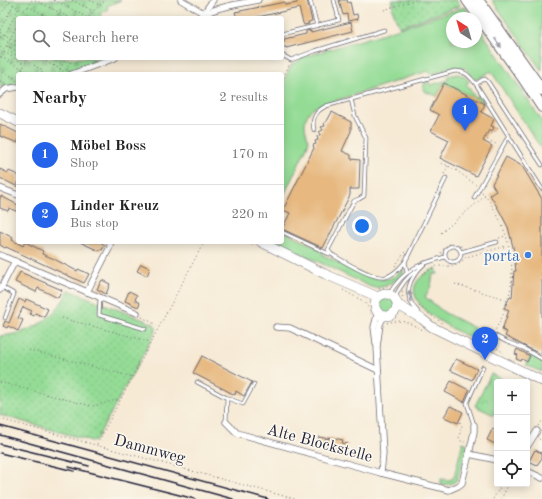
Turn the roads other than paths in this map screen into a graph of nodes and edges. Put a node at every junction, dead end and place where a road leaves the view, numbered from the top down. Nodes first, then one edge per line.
1 (181, 0) edge
2 (213, 0) edge
3 (258, 0) edge
4 (310, 0) edge
5 (334, 0) edge
6 (466, 0) edge
7 (478, 0) edge
8 (204, 14) junction
9 (201, 16) edge
10 (208, 16) edge
11 (317, 26) junction
12 (384, 30) dead end
13 (284, 34) edge
14 (284, 56) edge
15 (110, 60) edge
16 (77, 72) edge
17 (476, 84) junction
18 (16, 85) edge
19 (542, 90) edge
20 (0, 94) edge
21 (350, 99) junction
22 (542, 107) edge
23 (0, 113) edge
24 (16, 121) edge
25 (314, 130) dead end
26 (509, 135) junction
27 (542, 165) edge
28 (446, 178) dead end
29 (0, 188) edge
30 (542, 189) edge
31 (16, 194) edge
32 (474, 198) dead end
33 (284, 233) edge
34 (496, 240) road end
35 (110, 244) edge
36 (265, 244) edge
37 (461, 252) junction
38 (331, 254) junction
39 (0, 255) edge
40 (445, 257) junction
41 (15, 261) junction
42 (405, 262) junction
43 (425, 263) junction
44 (418, 270) junction
45 (407, 272) junction
46 (1, 289) edge
47 (87, 292) junction
48 (100, 298) junction
49 (387, 305) junction
50 (137, 313) road end
51 (5, 318) dead end
52 (377, 323) junction
53 (432, 327) junction
54 (276, 328) dead end
55 (145, 329) dead end
56 (484, 330) dead end
57 (542, 359) edge
58 (483, 367) dead end
59 (378, 370) junction
60 (540, 379) edge
61 (197, 382) dead end
62 (254, 384) dead end
63 (227, 398) junction
64 (226, 422) joint
65 (474, 425) joint
66 (537, 431) dead end
67 (530, 442) edge
68 (469, 454) junction
69 (494, 459) edge
70 (530, 472) edge
71 (381, 473) junction
72 (542, 478) edge

1 - 8 street
2 - 8 street
3 - 8 street
4 - 11 lane
5 - 11 lane
6 -> 22 highway
7 - 19 highway
8 - 9 street
8 - 10 street
11 - 13 lane
12 - 14 lane
15 - 16 street
17 - 21 lane
17 - 26 lane
17 - 27 lane
18 - 20 street
21 - 25 lane
21 - 38 lane
23 - 24 main road
26 - 30 lane
26 - 32 lane
28 - 42 lane
29 - 31 street
33 - 38 lane
34 - 37 lane
35 - 47 street
36 - 49 main road
37 - 40 lane
37 - 40 lane
38 - 42 lane
39 - 41 street
40 - 43 lane
41 - 46 street
41 - 47 street
42 - 45 lane
43 - 44 lane
43 - 45 lane
44 - 49 lane
53 -> 44 lane
45 - 49 lane
46 - 51 lane
47 - 48 street
48 - 50 street
48 - 55 lane
49 - 52 street, Alte Blockstelle
49 - 52 street, Alte Blockstelle
49 - 53 main road
49 - 53 main road
52 - 59 street, Alte Blockstelle
53 - 60 main road
54 - 59 street
56 - 57 lane
58 - 65 lane
59 - 71 street, Alte Blockstelle
61 - 63 lane
62 - 63 lane
63 - 64 lane
64 - 71 street, Alte Blockstelle
65 - 68 street
66 - 67 street
68 - 69 street
68 - 71 street
70 - 72 street

